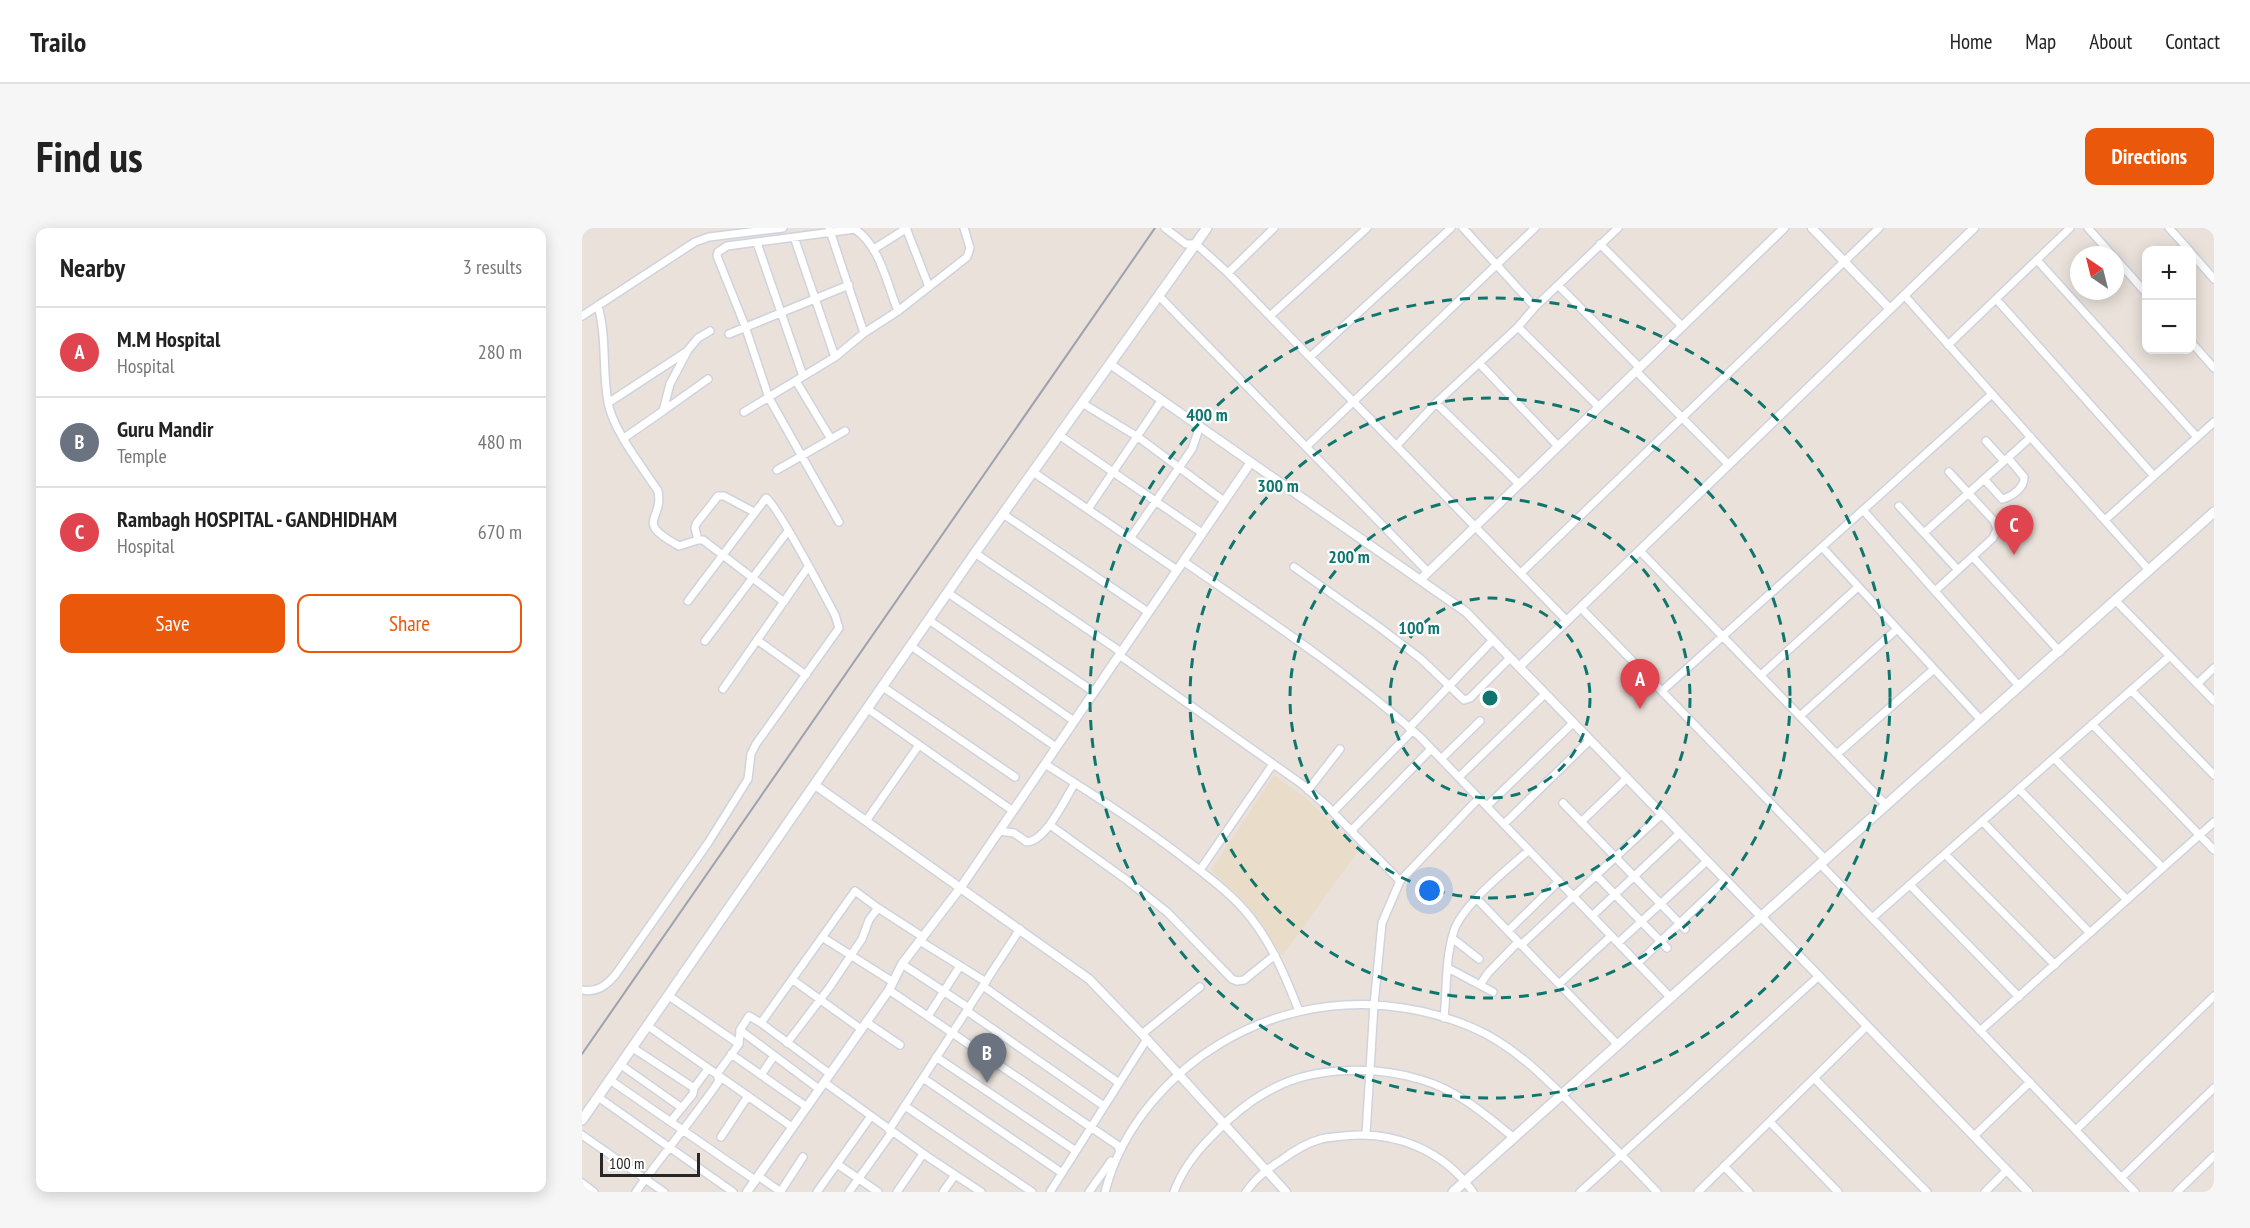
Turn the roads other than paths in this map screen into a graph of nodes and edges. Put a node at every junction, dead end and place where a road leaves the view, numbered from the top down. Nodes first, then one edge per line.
1 (717, 228) edge
2 (783, 228) edge
3 (906, 228) edge
4 (964, 228) edge
5 (1165, 228) edge
6 (1207, 228) edge
7 (1274, 228) edge
8 (1367, 228) edge
9 (1451, 228) edge
10 (1463, 228) edge
11 (1535, 228) edge
12 (1618, 228) edge
13 (1784, 228) edge
14 (1812, 228) edge
15 (1879, 228) edge
16 (1974, 228) edge
17 (2070, 228) edge
18 (2088, 228) edge
19 (2169, 228) edge
20 (829, 230) edge
21 (723, 235) junction
22 (794, 237) junction
23 (757, 243) junction
24 (1196, 244) junction
25 (1600, 244) junction
26 (2104, 246) edge
27 (2185, 246) edge
28 (874, 249) junction
29 (2196, 259) edge
30 (2037, 260) junction
31 (1844, 261) junction
32 (1496, 266) junction
33 (2124, 268) edge
34 (1228, 273) junction
35 (2214, 279) edge
36 (849, 285) junction
37 (1558, 285) junction
38 (928, 287) junction
39 (2142, 288) edge
40 (1904, 295) junction
41 (1160, 296) junction
42 (814, 299) junction
43 (1996, 299) junction
44 (598, 306) junction
45 (1535, 307) junction
46 (1890, 309) junction
47 (898, 311) junction
48 (780, 312) junction
49 (582, 316) edge
50 (1270, 316) junction
51 (745, 326) junction
52 (1682, 326) junction
53 (1518, 327) junction
54 (710, 331) dead end
55 (864, 333) junction
56 (729, 334) dead end
57 (1948, 345) junction
58 (2196, 348) edge
59 (687, 350) junction
60 (835, 357) junction
61 (1311, 357) junction
62 (1110, 364) junction
63 (1480, 364) junction
64 (2214, 368) edge
65 (1638, 369) junction
66 (803, 376) junction
67 (708, 379) dead end
68 (796, 381) junction
69 (1992, 394) junction
70 (769, 398) junction
71 (1161, 401) junction
72 (1354, 401) junction
73 (608, 403) junction
74 (1082, 403) junction
75 (1436, 403) junction
76 (1599, 406) junction
77 (663, 411) junction
78 (744, 412) dead end
79 (1682, 417) junction
80 (2214, 422) edge
81 (1200, 426) junction
82 (845, 430) dead end
83 (1059, 435) junction
84 (1138, 437) junction
85 (2031, 437) junction
86 (2197, 437) junction
87 (624, 438) junction
88 (831, 439) junction
89 (1986, 441) dead end
90 (1397, 445) junction
91 (1307, 446) junction
92 (1558, 447) junction
93 (801, 456) junction
94 (2006, 460) junction
95 (1251, 462) junction
96 (1729, 465) junction
97 (1178, 468) junction
98 (777, 470) dead end
99 (1113, 471) junction
100 (1033, 472) junction
101 (1949, 472) dead end
102 (2154, 476) junction
103 (1984, 479) junction
104 (1519, 484) junction
105 (1969, 493) junction
106 (1155, 501) junction
107 (1224, 501) junction
108 (1899, 506) dead end
109 (1088, 509) junction
110 (1863, 510) junction
111 (754, 512) junction
112 (2214, 512) edge
113 (1003, 514) junction
114 (2214, 518) edge
115 (2105, 520) junction
116 (839, 522) dead end
117 (1476, 526) junction
118 (788, 531) junction
119 (1924, 532) junction
120 (1202, 533) junction
121 (1131, 537) junction
122 (698, 540) junction
123 (1822, 547) junction
124 (1640, 551) junction
125 (975, 553) junction
126 (722, 557) junction
127 (1973, 557) junction
128 (1183, 561) junction
129 (808, 567) junction
130 (1294, 567) dead end
131 (1177, 570) junction
132 (1958, 570) junction
133 (2149, 570) junction
134 (1428, 572) junction
135 (1521, 573) junction
136 (752, 578) junction
137 (1420, 580) junction
138 (1858, 587) junction
139 (1935, 591) junction
140 (948, 593) junction
141 (688, 601) dead end
142 (784, 602) junction
143 (2117, 602) junction
144 (1581, 608) junction
145 (1148, 612) junction
146 (929, 620) junction
147 (1567, 621) junction
148 (1897, 629) junction
149 (1723, 636) junction
150 (757, 640) junction
151 (1493, 640) junction
152 (705, 641) dead end
153 (911, 646) junction
154 (2060, 652) junction
155 (1120, 654) junction
156 (2170, 656) junction
157 (1510, 658) junction
158 (1520, 667) junction
159 (2214, 668) edge
160 (1934, 669) junction
161 (806, 675) junction
162 (1761, 675) junction
163 (2197, 684) junction
164 (1450, 686) junction
165 (2019, 686) junction
166 (883, 687) junction
167 (723, 689) dead end
168 (2131, 690) junction
169 (1662, 691) junction
170 (1094, 692) junction
171 (1545, 694) junction
172 (2214, 701) edge
173 (868, 709) junction
174 (1800, 716) junction
175 (1981, 720) junction
176 (1074, 721) junction
177 (1480, 721) dead end
178 (1574, 723) junction
179 (2092, 724) junction
180 (1411, 729) junction
181 (1590, 740) junction
182 (918, 745) junction
183 (1056, 747) junction
184 (1340, 749) dead end
185 (1431, 749) junction
186 (1837, 754) junction
187 (2054, 758) junction
188 (1441, 759) junction
189 (1045, 764) junction
190 (1273, 764) junction
191 (2214, 775) edge
192 (1015, 777) dead end
193 (1459, 777) junction
194 (1627, 778) junction
195 (1075, 783) junction
196 (815, 785) junction
197 (2019, 789) junction
198 (1308, 790) junction
199 (1479, 798) junction
200 (1563, 803) dead end
201 (1886, 805) junction
202 (1487, 806) junction
203 (1012, 811) junction
204 (1333, 812) junction
205 (1662, 814) junction
206 (866, 821) junction
207 (1982, 821) junction
208 (1581, 822) junction
209 (2214, 822) edge
210 (1504, 824) junction
211 (1050, 825) junction
212 (999, 831) junction
213 (1351, 831) junction
214 (1680, 833) junction
215 (2200, 835) junction
216 (1529, 850) junction
217 (2214, 850) edge
218 (1946, 854) junction
219 (1615, 857) junction
220 (1707, 861) junction
221 (1824, 864) junction
222 (2163, 868) junction
223 (1200, 870) junction
224 (1596, 875) junction
225 (1634, 877) junction
226 (1725, 880) junction
227 (1400, 881) junction
228 (1559, 881) junction
229 (1910, 885) junction
230 (961, 887) junction
231 (1615, 894) junction
232 (1573, 896) junction
233 (1477, 899) junction
234 (2127, 900) junction
235 (1660, 904) junction
236 (878, 908) junction
237 (1592, 916) junction
238 (1872, 918) junction
239 (1763, 919) junction
240 (1641, 922) junction
241 (1682, 926) junction
242 (1020, 929) junction
243 (1508, 931) junction
244 (2090, 933) junction
245 (1611, 936) junction
246 (822, 937) junction
247 (1452, 938) junction
248 (921, 939) junction
249 (1660, 941) junction
250 (1520, 943) junction
251 (1618, 943) junction
252 (1667, 948) dead end
253 (1275, 955) junction
254 (850, 956) junction
255 (1479, 959) dead end
256 (1638, 963) junction
257 (902, 964) junction
258 (2055, 965) junction
259 (960, 966) junction
260 (1448, 968) junction
261 (1819, 976) junction
262 (793, 980) junction
263 (984, 984) junction
264 (1559, 984) junction
265 (891, 986) junction
266 (1480, 986) junction
267 (1200, 987) dead end
268 (944, 991) junction
269 (583, 992) edge
270 (1492, 992) dead end
271 (669, 996) junction
272 (2214, 996) edge
273 (2019, 997) junction
274 (1671, 998) junction
275 (821, 999) junction
276 (1374, 1005) junction
277 (968, 1009) junction
278 (1299, 1011) junction
279 (928, 1016) junction
280 (1444, 1018) junction
281 (761, 1023) junction
282 (864, 1025) junction
283 (648, 1026) junction
284 (1867, 1026) junction
285 (740, 1030) junction
286 (1980, 1031) junction
287 (952, 1032) junction
288 (1145, 1036) junction
289 (787, 1043) junction
290 (739, 1044) junction
291 (900, 1045) dead end
292 (1618, 1045) junction
293 (633, 1048) junction
294 (731, 1054) junction
295 (774, 1056) junction
296 (936, 1057) junction
297 (621, 1065) junction
298 (708, 1069) junction
299 (1370, 1070) junction
300 (717, 1074) junction
301 (830, 1074) junction
302 (1179, 1074) junction
303 (761, 1075) junction
304 (923, 1078) junction
305 (1814, 1078) junction
306 (610, 1080) junction
307 (1119, 1083) junction
308 (2030, 1083) junction
309 (821, 1085) junction
310 (694, 1088) junction
311 (2214, 1088) edge
312 (748, 1096) junction
313 (598, 1097) junction
314 (1564, 1097) junction
315 (905, 1106) junction
316 (1104, 1106) junction
317 (681, 1107) junction
318 (807, 1107) junction
319 (871, 1116) junction
320 (582, 1120) edge
321 (671, 1121) junction
322 (1770, 1122) junction
323 (1224, 1124) junction
324 (792, 1127) junction
325 (1091, 1128) junction
326 (684, 1131) junction
327 (891, 1131) junction
328 (2076, 1131) junction
329 (1366, 1134) junction
330 (582, 1135) edge
331 (1974, 1136) junction
332 (721, 1137) dead end
333 (1514, 1138) junction
334 (669, 1146) junction
335 (1120, 1147) junction
336 (1076, 1151) junction
337 (923, 1154) junction
338 (1621, 1155) junction
339 (2214, 1156) edge
340 (803, 1157) dead end
341 (837, 1164) junction
342 (1724, 1166) junction
343 (1266, 1170) junction
344 (2007, 1170) junction
345 (1062, 1173) junction
346 (955, 1175) junction
347 (757, 1178) junction
348 (859, 1178) junction
349 (2121, 1178) junction
350 (645, 1179) junction
351 (582, 1184) edge
352 (1467, 1188) edge
353 (978, 1191) edge
354 (594, 1192) edge
355 (636, 1192) edge
356 (664, 1192) edge
357 (733, 1192) edge
358 (747, 1192) edge
359 (781, 1192) edge
360 (817, 1192) edge
361 (849, 1192) edge
362 (878, 1192) edge
363 (897, 1192) edge
364 (943, 1192) edge
365 (1032, 1192) edge
366 (1050, 1192) edge
367 (1089, 1192) edge
368 (1104, 1192) edge
369 (1174, 1192) edge
370 (1246, 1192) edge
371 (1286, 1192) edge
372 (1454, 1192) edge
373 (1580, 1192) edge
374 (1657, 1192) edge
375 (1698, 1192) edge
376 (1749, 1192) edge
377 (1838, 1192) edge
378 (1927, 1192) edge
379 (1985, 1192) edge
380 (2028, 1192) edge
381 (2135, 1192) edge
382 (2177, 1192) edge

1 - 21 street
2 - 21 street
3 - 28 street
3 - 38 street
4 - 38 street
5 - 24 street
6 - 24 main road
7 - 34 street
8 - 50 street
9 - 61 street
10 - 32 street
11 - 32 street
12 - 25 street
13 - 52 street
14 - 31 street
15 - 31 street
16 - 40 street
17 - 30 street
18 - 26 street
19 - 27 street
20 - 22 street
20 - 28 street
20 - 36 street
21 - 44 street
22 - 23 street
22 - 42 street
23 - 48 street
23 - 51 street
24 - 34 street
24 - 41 main road
25 - 37 street
25 - 52 street
28 - 47 street
29 - 35 street
30 - 43 street
30 - 86 street
31 - 46 street
31 - 79 street
32 - 45 street
32 - 72 street
33 - 39 street
34 - 50 street
36 - 42 street
36 - 55 street
37 - 45 street
37 - 65 street
38 - 47 street
40 - 46 street
40 - 57 street
41 - 62 main road
41 - 91 street
42 - 48 street
42 - 60 street
43 - 57 street
43 - 102 street
44 - 49 street
44 - 73 street
45 - 53 street
46 - 96 street
47 - 55 street
48 - 51 street
48 - 66 street
50 - 61 street
51 - 56 street
51 - 70 street
52 - 65 street
53 - 63 street
53 - 76 street
54 - 59 street
55 - 60 street
57 - 69 street
58 - 64 street
59 - 73 street
59 - 77 street
60 - 66 street
61 - 72 street
62 - 71 street
62 - 74 main road
63 - 75 street
63 - 92 street
65 - 76 street
65 - 79 street
66 - 68 street
67 - 77 street
68 - 70 street
68 - 88 street
69 - 85 street
69 - 110 street
70 - 78 street
70 - 93 street
71 - 81 street
71 - 84 street
72 - 90 street
72 - 91 street
73 - 87 street
74 - 83 main road
74 - 84 street
75 - 90 street
75 - 104 street
76 - 92 street
77 - 87 street
79 - 96 street
79 - 135 street
80 - 86 street
81 - 95 street
81 - 97 street
82 - 88 street
83 - 99 street
83 - 100 main road
84 - 97 street
84 - 99 street
85 - 94 street
85 - 115 street
86 - 102 street
87 - 122 street
88 - 93 street
89 - 94 street
90 - 117 street
91 - 134 street
92 - 104 street
93 - 98 street
93 - 116 street
94 - 103 street
94 - 103 street
95 - 107 street
95 - 137 street
96 - 124 street
97 - 106 street
97 - 107 street
99 - 106 street
99 - 109 street
100 - 109 street
100 - 113 main road
101 - 105 street
102 - 115 street
103 - 105 street
104 - 117 street
105 - 119 street
105 - 127 street
106 - 120 street
106 - 121 street
107 - 120 street
108 - 119 street
109 - 121 street
110 - 123 street
110 - 139 street
111 - 118 street
111 - 122 street
111 - 126 street
112 - 133 main road
113 - 125 main road
113 - 145 street
114 - 143 main road
115 - 133 street
117 - 134 street
117 - 135 street
118 - 129 street
118 - 136 street
119 - 132 street
120 - 128 street
121 - 131 street
122 - 126 street
123 - 138 street
123 - 149 street
124 - 144 street
124 - 149 street
125 - 140 main road
125 - 155 street
126 - 136 street
126 - 141 street
127 - 132 street
127 - 154 street
128 - 131 street
128 - 180 street
129 - 142 street
129 - 161 street
130 - 164 street
131 - 145 street
132 - 139 street
133 - 143 main road
134 - 137 street
135 - 147 street
136 - 142 street
136 - 152 street
137 - 151 street
138 - 148 street
138 - 162 street
139 - 165 street
140 - 146 main road
140 - 170 street
142 - 150 street
143 - 154 main road
143 - 156 street
144 - 147 street
144 - 169 street
145 - 155 street
146 - 153 main road
146 - 176 street
147 - 158 street
148 - 160 street
148 - 174 street
149 - 162 street
149 - 169 street
150 - 161 street
150 - 167 street
151 - 157 street
151 - 164 street
153 - 166 main road
153 - 183 street
154 - 165 main road
154 - 221 main road
155 - 170 street
155 - 190 street
156 - 163 street
156 - 168 street
157 - 158 street
157 - 164 street
158 - 171 street
159 - 163 street
160 - 175 street
160 - 186 street
161 - 269 street
162 - 174 street
163 - 172 street
164 - 180 street
165 - 175 main road
166 - 173 main road
166 - 192 street
168 - 179 street
168 - 191 street
169 - 221 street
170 - 176 street
171 - 178 street
171 - 193 street
173 - 182 street
173 - 196 main road
174 - 186 street
175 - 201 main road
176 - 183 street
177 - 188 street
178 - 181 street
178 - 202 street
179 - 187 street
179 - 215 street
180 - 185 street
180 - 204 street
181 - 194 street
181 - 210 street
182 - 203 street
182 - 206 street
183 - 189 street
184 - 198 street
185 - 188 street
185 - 213 street
186 - 201 street
187 - 197 street
187 - 222 street
188 - 193 street
189 - 195 street
189 - 203 street
190 - 198 street
190 - 223 street
193 - 199 street
194 - 205 street
194 - 208 street
195 - 211 street
195 - 223 street
196 - 206 street
196 - 271 main road
197 - 207 street
197 - 234 street
198 - 204 street
199 - 202 street
199 - 227 street
200 - 208 street
201 - 221 main road
202 - 210 street
203 - 212 street
204 - 213 street
205 - 214 street
205 - 219 street
206 - 230 street
207 - 218 street
207 - 244 street
208 - 219 street
209 - 215 street
210 - 216 street
211 - 212 street
211 - 253 street
212 - 230 street
213 - 227 street
214 - 220 street
214 - 225 street
215 - 217 street
215 - 222 street
216 - 228 street
216 - 233 street
218 - 229 street
218 - 258 street
219 - 224 street
219 - 225 street
220 - 226 street
220 - 235 street
221 - 238 street
221 - 239 main road
222 - 234 street
223 - 253 street
224 - 231 street
224 - 232 street
225 - 231 street
225 - 235 street
226 - 239 street
226 - 241 street
227 - 276 street
228 - 232 street
228 - 243 street
229 - 238 street
229 - 273 street
230 - 242 street
230 - 248 street
231 - 237 street
231 - 240 street
232 - 237 street
232 - 250 street
233 - 243 street
233 - 247 street
234 - 244 street
235 - 240 street
235 - 241 street
236 - 246 street
236 - 248 street
236 - 254 street
237 - 245 street
238 - 286 street
239 - 261 street
239 - 274 main road
239 - 314 main road
240 - 249 street
240 - 251 street
241 - 249 street
242 - 263 street
242 - 288 street
243 - 250 street
244 - 258 street
245 - 251 street
245 - 264 street
246 - 254 street
246 - 262 street
247 - 255 street
247 - 260 street
248 - 257 street
248 - 259 street
249 - 252 street
249 - 256 street
250 - 264 street
250 - 266 street
251 - 256 street
253 - 278 street
254 - 265 street
254 - 275 street
256 - 274 street
257 - 265 street
257 - 268 street
258 - 273 street
259 - 263 street
259 - 268 street
260 - 266 street
260 - 280 street
261 - 284 street
261 - 338 street
262 - 275 street
262 - 281 street
263 - 277 street
263 - 307 street
264 - 292 street
265 - 279 street
265 - 282 street
266 - 270 street
267 - 288 street
268 - 277 street
268 - 279 street
271 - 283 main road
271 - 290 street
272 - 328 street
273 - 286 street
274 - 292 main road
275 - 282 street
275 - 289 street
276 - 278 street
276 - 280 street
276 - 299 street
277 - 287 street
277 - 316 street
278 - 302 street
279 - 287 street
280 - 314 street
281 - 285 street
281 - 289 street
282 - 291 street
282 - 301 street
283 - 293 main road
283 - 298 street
284 - 305 street
284 - 331 street
285 - 290 street
285 - 295 street
286 - 308 street
287 - 296 street
287 - 325 street
288 - 302 street
288 - 307 street
289 - 301 street
290 - 294 street
292 - 314 main road
293 - 297 main road
293 - 310 street
294 - 300 street
294 - 303 street
295 - 303 street
295 - 309 street
296 - 304 street
296 - 336 street
297 - 306 main road
297 - 317 street
298 - 300 street
298 - 310 street
299 - 323 street
299 - 329 street
299 - 333 street
300 - 312 street
300 - 326 street
301 - 309 street
302 - 323 street
302 - 335 street
303 - 318 street
304 - 315 street
304 - 345 street
305 - 322 street
305 - 378 street
306 - 313 main road
306 - 321 street
307 - 316 street
308 - 328 street
308 - 331 street
309 - 318 street
309 - 319 street
310 - 317 street
311 - 349 street
312 - 324 street
312 - 332 street
313 - 320 main road
313 - 334 street
314 - 333 main road
314 - 338 street
314 - 352 main road
315 - 327 street
315 - 365 street
316 - 325 street
317 - 321 street
318 - 324 street
319 - 327 street
319 - 341 street
321 - 326 street
322 - 342 street
322 - 377 street
323 - 343 street
323 - 369 street
324 - 347 street
325 - 335 street
325 - 336 street
326 - 334 street
326 - 347 street
327 - 337 street
327 - 348 street
328 - 349 street
329 - 343 street
329 - 352 street
330 - 350 street
331 - 344 street
333 - 352 main road
334 - 350 street
334 - 357 street
335 - 367 street
335 - 368 street
336 - 345 street
337 - 346 street
337 - 363 street
338 - 373 street
338 - 374 street
339 - 382 street
340 - 359 street
341 - 348 street
341 - 360 street
342 - 375 street
342 - 376 street
343 - 370 street
343 - 371 street
344 - 379 street
344 - 380 street
345 - 366 street
346 - 353 street
346 - 364 street
347 - 358 street
347 - 359 street
348 - 361 street
348 - 362 street
349 - 381 street
350 - 355 street
350 - 356 street
351 - 354 street
352 - 372 main road

